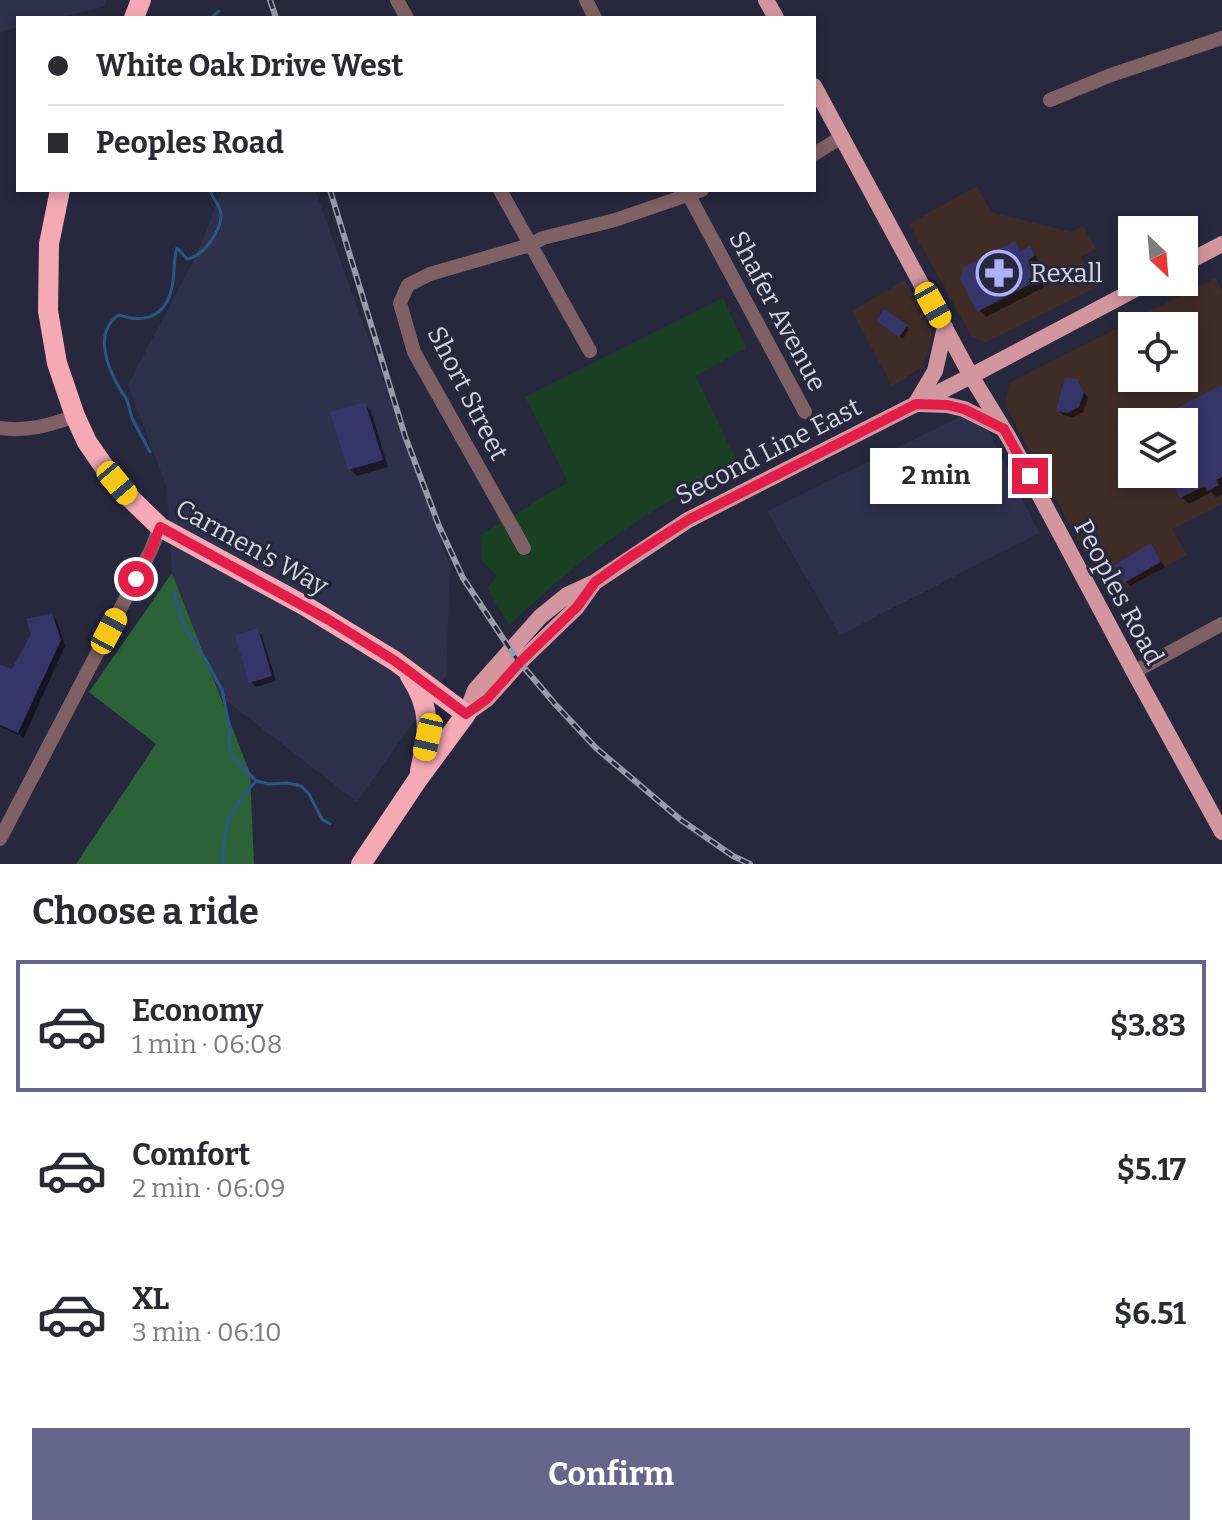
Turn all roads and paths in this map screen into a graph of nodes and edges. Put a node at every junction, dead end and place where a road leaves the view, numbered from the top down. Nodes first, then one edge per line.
1 (1222, 38) edge
2 (816, 90) edge
3 (1050, 100) dead end
4 (842, 137) junction
5 (816, 153) edge
6 (60, 192) edge
7 (501, 192) edge
8 (689, 192) edge
9 (693, 192) edge
10 (1222, 244) edge
11 (530, 245) junction
12 (1198, 257) edge
13 (1122, 296) edge
14 (945, 327) junction
15 (590, 351) dead end
16 (971, 376) junction
17 (916, 404) junction
18 (805, 412) dead end
19 (75, 416) junction
20 (0, 428) edge
21 (1004, 429) junction
22 (160, 527) junction
23 (524, 548) dead end
24 (1222, 624) edge
25 (405, 668) junction
26 (1134, 672) junction
27 (466, 714) junction
28 (418, 779) junction
29 (1222, 832) edge
30 (0, 839) edge
31 (361, 864) edge

1 - 3 street
2 - 4 main road, Peoples Road
4 - 5 street
4 - 14 main road, Peoples Road
6 - 19 highway, Carmen's Way
7 - 11 street
8 - 11 street, Short Street
9 - 18 street, Shafer Avenue
10 - 12 main road
11 - 15 street
11 - 23 street, Short Street
13 - 16 main road, Second Line East
14 - 16 main road, Peoples Road
14 - 17 main road
16 - 17 main road, Second Line East
16 - 21 main road, Peoples Road
17 - 21 main road
17 - 27 main road, Second Line East
19 - 20 street
19 - 22 highway, Carmen's Way
21 - 26 main road, Peoples Road
22 - 25 highway, Carmen's Way
22 - 30 street
24 - 26 street
25 - 27 highway, Carmen's Way
25 - 28 highway
26 - 29 main road, Peoples Road
27 - 28 highway, Second Line East
28 - 31 highway, Second Line East

